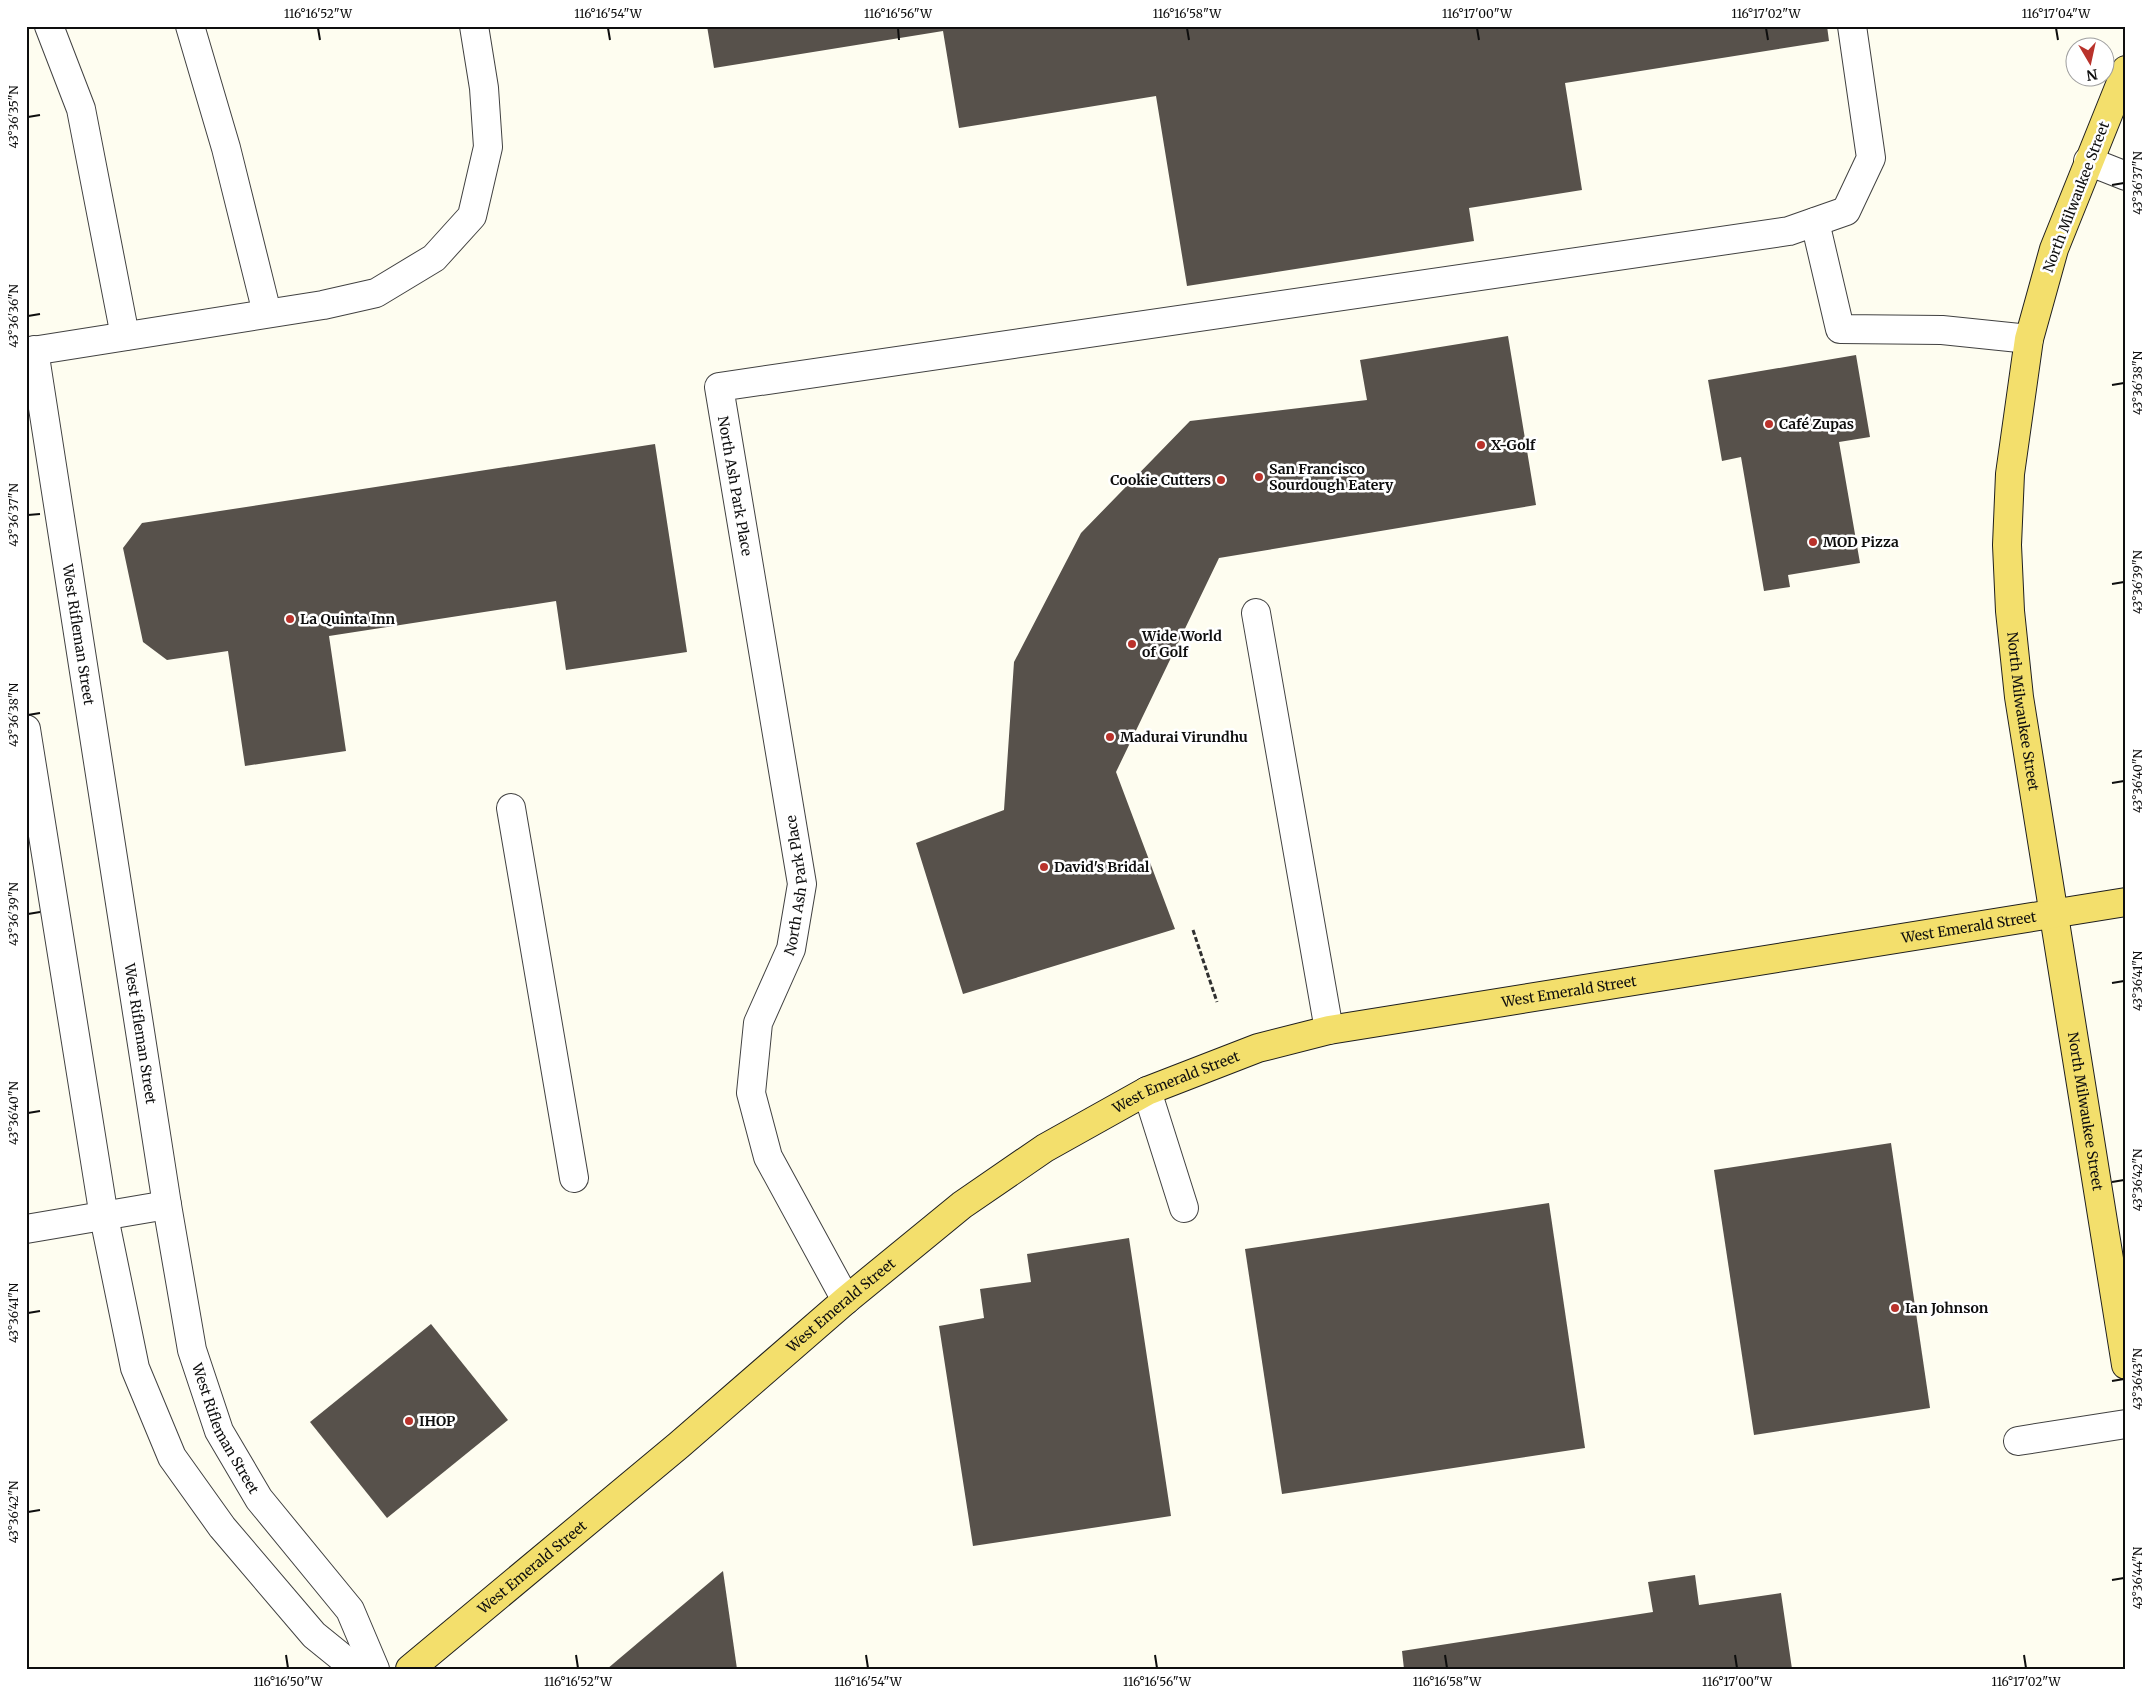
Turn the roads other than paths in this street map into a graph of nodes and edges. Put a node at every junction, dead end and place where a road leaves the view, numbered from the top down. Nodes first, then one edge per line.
1 (49, 26) edge
2 (190, 26) edge
3 (474, 26) edge
4 (1852, 26) edge
5 (2126, 70) edge
6 (2088, 161) junction
7 (2126, 176) edge
8 (1816, 222) junction
9 (267, 313) junction
10 (125, 336) junction
11 (2029, 339) junction
12 (30, 351) edge
13 (1256, 613) dead end
14 (26, 729) edge
15 (511, 808) dead end
16 (2126, 902) edge
17 (2053, 913) junction
18 (1329, 1030) junction
19 (1147, 1091) junction
20 (574, 1178) dead end
21 (167, 1205) junction
22 (1184, 1208) dead end
23 (104, 1217) junction
24 (26, 1230) edge
25 (846, 1300) junction
26 (2126, 1365) edge
27 (2126, 1424) edge
28 (2018, 1441) dead end
29 (356, 1669) edge
30 (375, 1669) edge
31 (410, 1669) edge

1 - 10 street
2 - 9 street
3 - 9 street
4 - 8 street
5 - 6 main road, North Milwaukee Street
6 - 7 street
6 - 11 main road, North Milwaukee Street
8 - 11 street
8 - 25 street, North Ash Park Place
9 - 10 street
10 - 12 street
11 - 17 main road, North Milwaukee Street
12 - 21 street, West Rifleman Street
13 - 18 street
14 - 23 street
15 - 20 street
16 - 17 main road, West Emerald Street
17 - 18 main road, West Emerald Street
17 - 26 main road, North Milwaukee Street
18 - 19 main road, West Emerald Street
19 - 22 street
19 - 25 main road, West Emerald Street
21 - 23 street
21 - 30 street, West Rifleman Street
23 - 24 street
23 - 29 street
25 - 31 main road, West Emerald Street
27 - 28 street

